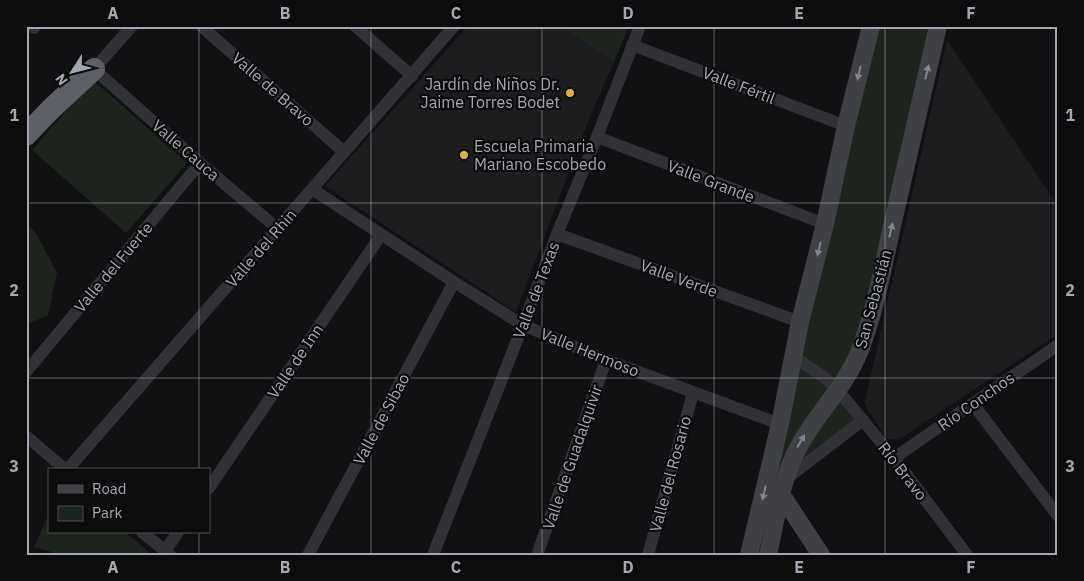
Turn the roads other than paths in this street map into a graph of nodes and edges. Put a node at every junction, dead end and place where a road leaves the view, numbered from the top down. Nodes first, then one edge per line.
1 (132, 26) edge
2 (201, 26) edge
3 (355, 26) edge
4 (454, 26) edge
5 (640, 26) edge
6 (938, 26) edge
7 (870, 27) edge
8 (632, 45) junction
9 (94, 69) junction
10 (412, 76) junction
11 (846, 126) junction
12 (26, 135) edge
13 (597, 137) junction
14 (344, 152) junction
15 (200, 163) junction
16 (312, 189) junction
17 (825, 224) junction
18 (278, 229) junction
19 (557, 234) junction
20 (382, 235) junction
21 (454, 282) junction
22 (800, 322) junction
23 (523, 325) junction
24 (1057, 346) edge
25 (793, 356) junction
26 (606, 360) junction
27 (26, 372) edge
28 (837, 390) junction
29 (693, 393) junction
30 (973, 404) junction
31 (863, 420) junction
32 (780, 424) junction
33 (26, 436) edge
34 (894, 458) junction
35 (65, 468) edge
36 (69, 468) edge
37 (210, 487) edge
38 (783, 487) junction
39 (1058, 516) edge
40 (144, 534) edge
41 (177, 534) edge
42 (168, 553) edge
43 (308, 555) edge
44 (433, 555) edge
45 (537, 555) edge
46 (648, 555) edge
47 (749, 555) edge
48 (768, 555) edge
49 (821, 555) edge
50 (966, 555) edge

1 - 9 street
2 - 14 street, Valle de Bravo
3 - 10 street
4 - 10 street, Valle del Rhin
5 - 8 street, Valle de Texas
28 -> 6 main road, San Sebastián
7 -> 11 main road
8 - 11 street, Valle Fértil
8 - 13 street, Valle de Texas
9 - 12 highway
9 - 15 street, Valle Cauca
10 - 14 street, Valle del Rhin
11 - 17 main road
13 - 17 street, Valle Grande
13 - 19 street, Valle de Texas
14 - 16 street, Valle del Rhin
15 - 18 street, Valle Cauca
15 - 27 street, Valle del Fuerte
16 - 18 street, Valle del Rhin
16 - 20 street, Valle Hermoso
17 -> 22 main road
18 - 36 street, Valle del Rhin
19 - 22 street, Valle Verde
19 - 23 street, Valle de Texas
20 - 21 street, Valle Hermoso
20 - 37 street, Valle de Inn
21 - 23 street, Valle Hermoso
21 - 43 street, Valle de Sibao
22 - 25 main road
23 - 26 street, Valle Hermoso
23 - 44 street, Valle de Texas
24 - 30 street, Río Conchos
25 - 28 street, Río Bravo
25 - 32 main road
26 - 29 street, Valle Hermoso
26 - 45 street, Valle de Guadalquivir
28 - 31 street, Río Bravo
38 -> 28 main road, San Sebastián
29 - 32 street, Valle Hermoso
29 - 46 street, Valle del Rosario
30 - 34 street, Río Conchos
30 - 39 street
31 - 34 street, Río Bravo
31 - 38 street
32 -> 47 main road
33 - 35 street
34 - 50 street, Río Bravo
38 - 48 main road, San Sebastián
38 - 49 main road
40 - 42 street
41 - 42 street

